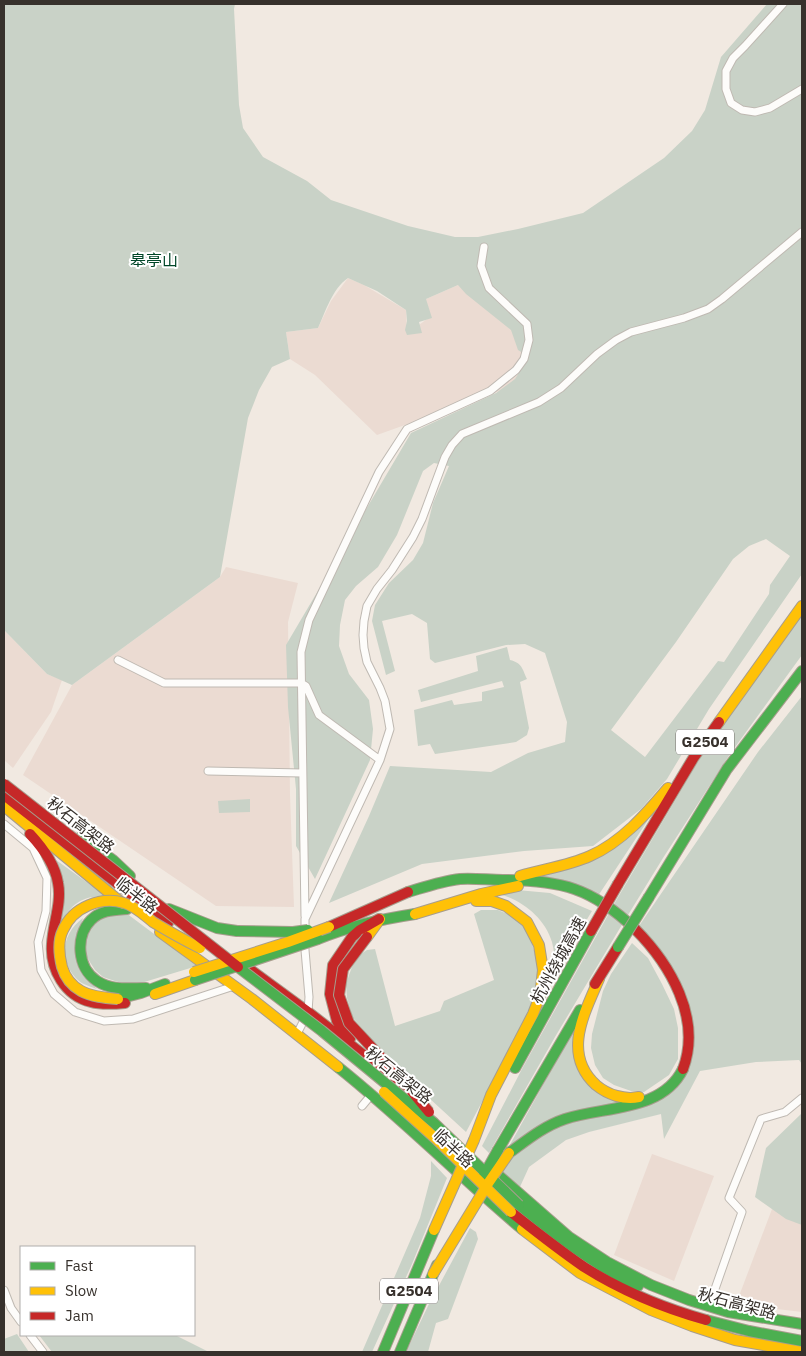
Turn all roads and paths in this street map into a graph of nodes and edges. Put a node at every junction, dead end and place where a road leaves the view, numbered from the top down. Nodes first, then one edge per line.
1 (783, 4) edge
2 (802, 89) edge
3 (802, 232) edge
4 (484, 247) dead end
5 (802, 606) edge
6 (118, 660) dead end
7 (802, 671) edge
8 (301, 683) junction
9 (694, 757) junction
10 (380, 760) junction
11 (208, 772) dead end
12 (302, 773) junction
13 (4, 782) edge
14 (4, 795) edge
15 (4, 806) edge
16 (4, 824) edge
17 (503, 880) junction
18 (451, 904) junction
19 (130, 909) junction
20 (168, 909) junction
21 (305, 919) junction
22 (380, 919) junction
23 (329, 926) junction
24 (200, 948) junction
25 (195, 976) junction
26 (599, 979) junction
27 (165, 984) junction
28 (234, 986) junction
29 (308, 1012) junction
30 (297, 1034) junction
31 (370, 1060) junction
32 (372, 1094) junction
33 (802, 1098) edge
34 (362, 1106) dead end
35 (474, 1140) junction
36 (456, 1144) junction
37 (433, 1274) junction
38 (4, 1290) edge
39 (709, 1306) junction
40 (20, 1321) edge
41 (802, 1324) edge
42 (802, 1334) edge
43 (31, 1336) edge
44 (802, 1341) edge
45 (43, 1352) edge
46 (383, 1352) edge
47 (400, 1352) edge
48 (802, 1352) edge

1 - 2 street
3 - 10 street
4 - 8 street
5 - 9 main road, 杭州绕城高速 / G2504
6 - 8 street
7 - 26 main road, G2504, bridge
8 - 10 street
8 - 12 street
9 - 17 main road
9 - 35 main road, 杭州绕城高速 / G2504, bridge
10 - 21 street
11 - 12 street
12 - 21 street
13 - 20 main road, 临半路
13 - 36 main road, 秋石高架路, bridge
14 - 24 main road, 秋石高架路, bridge
15 - 19 main road, 临半路
15 - 25 main road
16 - 28 street
17 - 23 main road
17 - 37 main road, bridge
18 - 22 main road
18 - 26 main road
18 - 35 main road
19 - 27 main road
19 - 28 main road, 临半路
20 - 23 main road, bridge
20 - 29 main road, 临半路
21 - 29 street
22 - 25 main road, bridge
22 - 31 main road
22 - 36 main road, bridge
23 - 25 main road, bridge
24 - 27 main road, bridge
24 - 44 main road, 秋石高架路, bridge
25 - 27 main road
26 - 37 main road, G2504, bridge
28 - 30 main road, 临半路
29 - 30 street
29 - 31 main road, 临半路
30 - 32 main road, 临半路
31 - 39 main road, 临半路
32 - 34 street
32 - 48 main road, 临半路
33 - 39 street
35 - 46 main road, 杭州绕城高速 / G2504, bridge
36 - 42 main road, 秋石高架路, bridge
37 - 47 main road, G2504
38 - 40 street
39 - 41 main road, 临半路
43 - 45 street

